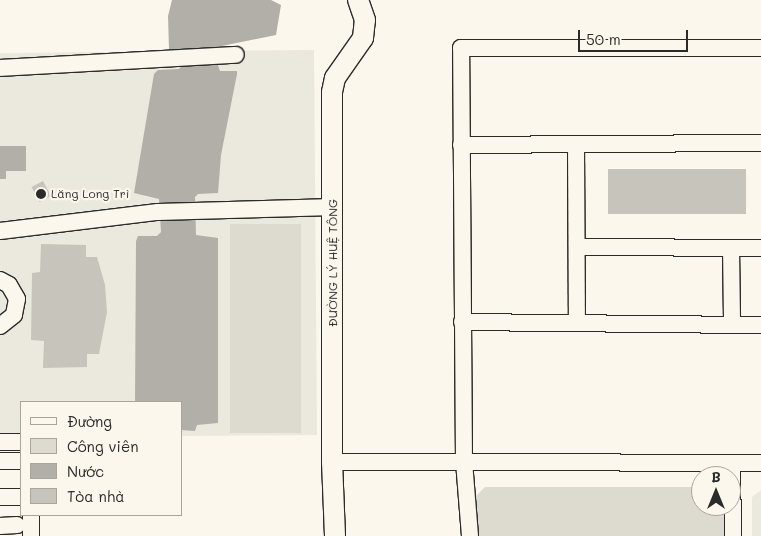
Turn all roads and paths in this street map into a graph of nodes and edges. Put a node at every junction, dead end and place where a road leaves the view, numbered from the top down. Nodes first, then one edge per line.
1 (358, 0) edge
2 (761, 48) edge
3 (236, 55) dead end
4 (0, 68) edge
5 (761, 144) edge
6 (462, 145) junction
7 (576, 145) junction
8 (334, 207) junction
9 (0, 231) edge
10 (577, 247) junction
11 (731, 248) junction
12 (761, 248) edge
13 (0, 280) edge
14 (462, 322) junction
15 (577, 323) junction
16 (732, 324) junction
17 (761, 325) edge
18 (0, 326) edge
19 (0, 442) edge
20 (20, 442) edge
21 (20, 460) edge
22 (0, 461) edge
23 (464, 461) junction
24 (332, 462) junction
25 (732, 463) junction
26 (761, 463) edge
27 (0, 497) edge
28 (20, 497) edge
29 (32, 516) edge
30 (17, 525) dead end
31 (0, 526) edge
32 (32, 536) edge
33 (335, 536) edge
34 (470, 536) edge
35 (733, 536) edge

1 - 8 main road, ĐƯỜNG LÝ HUỆ TÔNG
2 - 6 street
3 - 4 street
5 - 7 street
6 - 7 street
6 - 14 street
7 - 10 street
8 - 9 street
8 - 24 main road, ĐƯỜNG LÝ HUỆ TÔNG
10 - 11 street
10 - 15 street
11 - 12 street
11 - 16 street
13 - 18 street
14 - 15 street
14 - 23 street
15 - 16 street
16 - 17 street
19 - 20 street
21 - 22 street
23 - 24 street
23 - 25 street
23 - 34 street
24 - 33 main road, ĐƯỜNG LÝ HUỆ TÔNG
25 - 26 street
25 - 35 street
27 - 28 street
29 - 32 street
30 - 31 street

